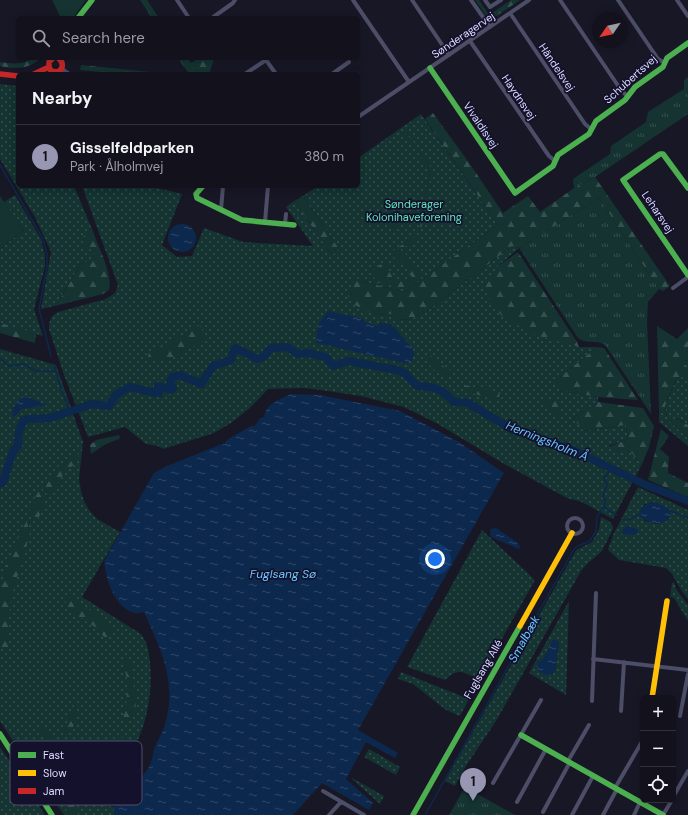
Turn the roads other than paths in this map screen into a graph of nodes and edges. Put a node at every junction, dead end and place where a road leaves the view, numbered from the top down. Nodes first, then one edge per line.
1 (92, 0) edge
2 (177, 0) edge
3 (235, 0) edge
4 (353, 0) edge
5 (412, 0) edge
6 (471, 0) edge
7 (485, 0) edge
8 (500, 0) edge
9 (560, 0) edge
10 (618, 0) edge
11 (677, 0) edge
12 (527, 1) edge
13 (510, 14) junction
14 (80, 16) edge
15 (188, 16) edge
16 (215, 16) edge
17 (688, 16) edge
18 (490, 27) junction
19 (470, 41) junction
20 (688, 43) edge
21 (449, 55) junction
22 (51, 60) edge
23 (60, 60) edge
24 (266, 60) edge
25 (268, 60) edge
26 (349, 62) dead end
27 (665, 63) junction
28 (49, 67) junction
29 (430, 68) junction
30 (62, 69) junction
31 (39, 72) edge
32 (66, 72) edge
33 (248, 72) edge
34 (275, 72) edge
35 (335, 72) edge
36 (0, 74) edge
37 (16, 76) edge
38 (409, 82) junction
39 (627, 96) junction
40 (360, 116) edge
41 (592, 129) junction
42 (555, 161) junction
43 (201, 188) edge
44 (223, 188) edge
45 (268, 188) edge
46 (688, 188) edge
47 (515, 193) joint
48 (220, 210) junction
49 (286, 214) dead end
50 (265, 222) junction
51 (285, 224) junction
52 (294, 225) dead end
53 (688, 276) edge
54 (673, 288) dead end
55 (572, 533) dead end
56 (596, 593) dead end
57 (667, 601) dead end
58 (593, 659) junction
59 (624, 662) junction
60 (657, 666) junction
61 (688, 670) edge
62 (688, 674) edge
63 (652, 695) edge
64 (541, 700) dead end
65 (592, 701) dead end
66 (621, 711) dead end
67 (680, 716) dead end
68 (589, 725) dead end
69 (0, 734) edge
70 (521, 734) junction
71 (640, 745) edge
72 (546, 749) junction
73 (10, 750) edge
74 (569, 762) junction
75 (688, 771) edge
76 (594, 776) junction
77 (493, 783) dead end
78 (616, 788) junction
79 (322, 791) dead end
80 (676, 792) edge
81 (341, 802) junction
82 (517, 802) dead end
83 (640, 802) joint
84 (642, 803) edge
85 (670, 803) edge
86 (46, 805) edge
87 (543, 812) dead end
88 (52, 815) edge
89 (329, 815) edge
90 (364, 815) edge
91 (413, 815) edge
92 (572, 815) edge
93 (603, 815) edge
94 (634, 815) edge
95 (663, 815) edge

1 - 14 street
2 - 15 street
3 - 16 street
4 - 38 street
5 - 21 street
6 - 18 street
7 - 8 street, Sønderagervej
9 - 39 street
10 - 27 street
11 - 17 street
12 - 13 street, Sønderagervej
13 - 18 street, Sønderagervej
13 - 41 street, Händelsvej
18 - 19 street, Sønderagervej
19 - 21 street, Sønderagervej
19 - 42 street, Haydnsvej
20 - 27 street, Schubertsvej
21 - 29 street, Sønderagervej
22 - 28 street
23 - 30 street
24 - 33 street
25 - 34 street
26 - 35 street
27 - 39 street, Schubertsvej
28 - 30 street
28 - 31 street
29 - 38 street, Sønderagervej
29 - 47 street, Vivaldisvej
30 - 32 street
36 - 37 street
38 - 40 street, Sønderagervej
39 - 41 street, Schubertsvej
41 - 42 street, Schubertsvej
42 - 47 street, Schubertsvej
43 - 48 street
44 - 48 street
45 - 50 street
46 - 53 street, Leharsvej
48 - 50 street
49 - 51 street
50 - 51 street
51 - 52 street
53 - 54 street
55 - 91 street, Fuglsang Allé
56 - 58 street
57 - 60 street
58 - 59 street
58 - 65 street
59 - 60 street
59 - 66 street
60 - 61 street
60 - 63 street
62 - 67 street
64 - 70 street
68 - 74 street
69 - 73 street
70 - 72 street
70 - 77 street
71 - 78 street
72 - 74 street
72 - 82 street
74 - 76 street
74 - 87 street
75 - 80 street
76 - 78 street
76 - 92 street
78 - 83 street
78 - 93 street
79 - 81 street
81 - 89 street
81 - 90 street
83 - 94 street
84 - 95 street
85 - 95 street
86 - 88 street

